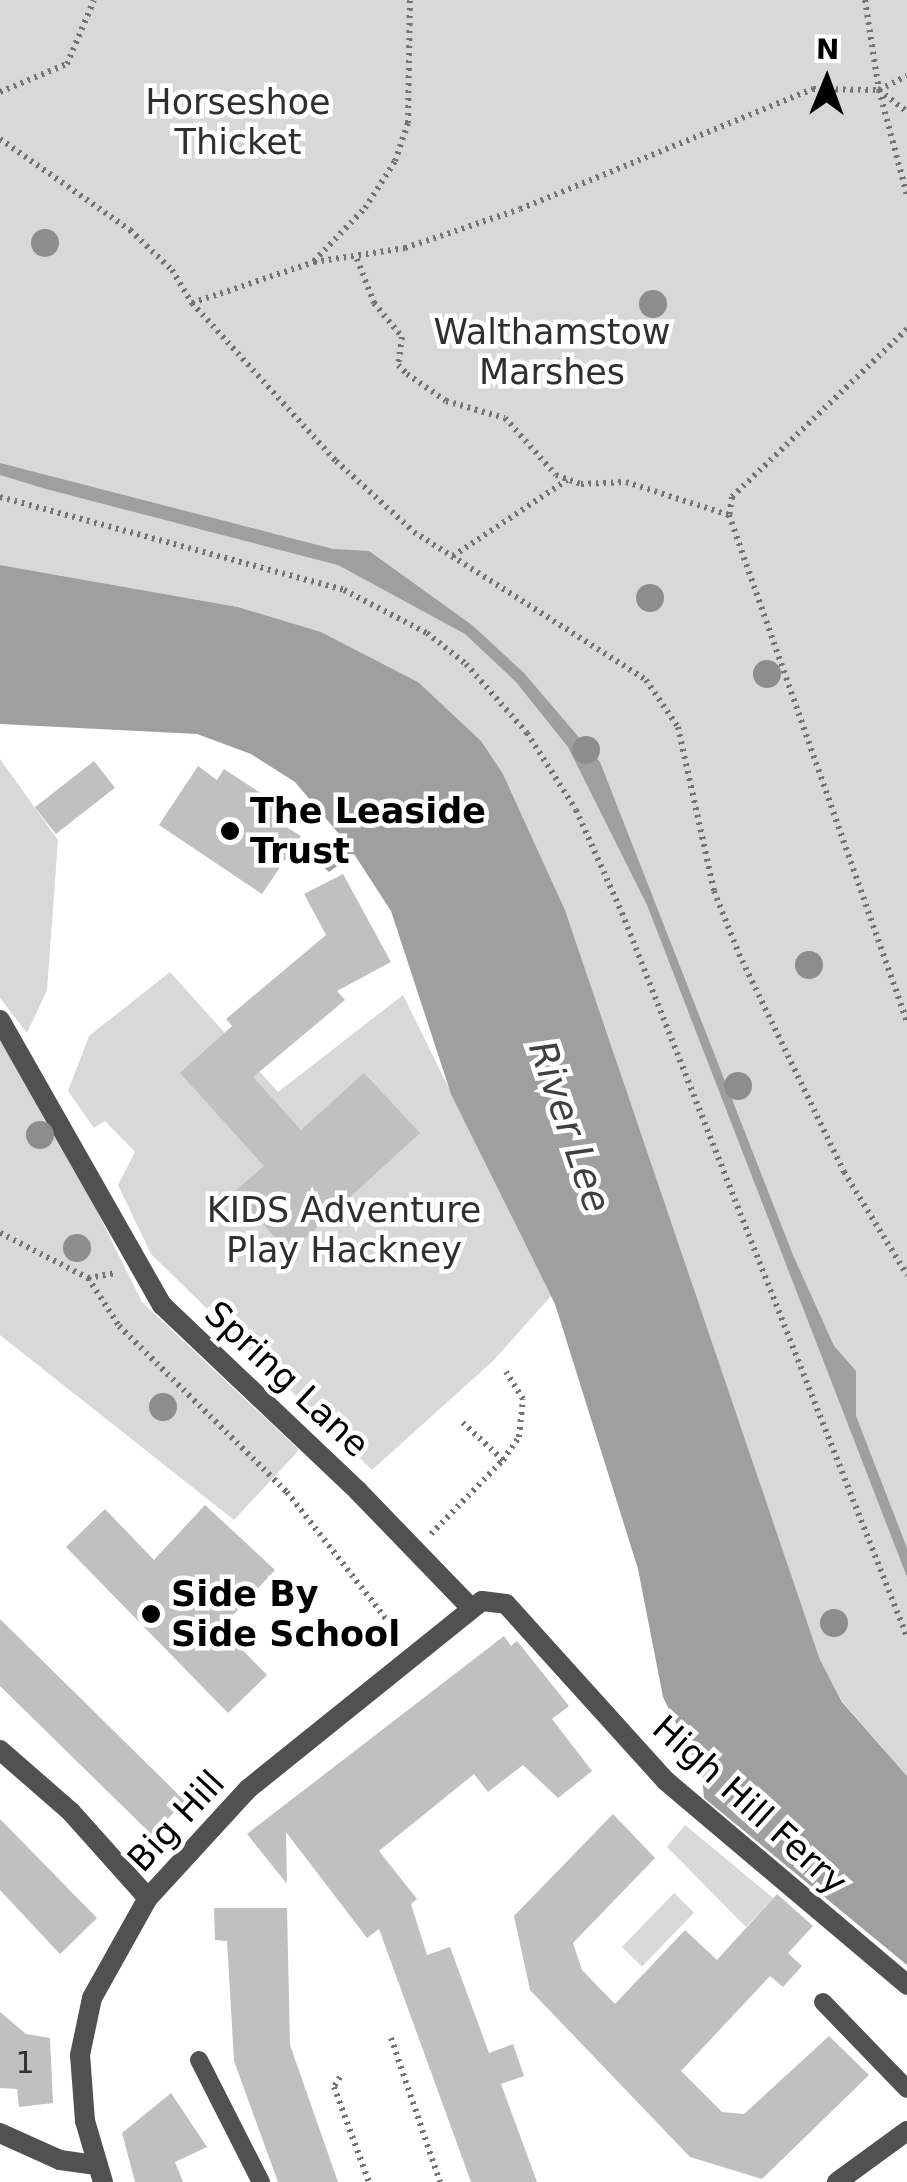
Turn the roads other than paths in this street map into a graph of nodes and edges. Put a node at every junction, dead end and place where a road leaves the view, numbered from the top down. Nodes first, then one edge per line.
1 (0, 1020) edge
2 (470, 1607) junction
3 (0, 1750) edge
4 (148, 1898) junction
5 (907, 1985) edge
6 (823, 2002) dead end
7 (199, 2060) dead end
8 (907, 2088) edge
9 (907, 2130) edge
10 (0, 2133) edge
11 (99, 2173) edge
12 (262, 2182) edge
13 (837, 2182) edge

1 - 2 street, Spring Lane
2 - 4 street, Big Hill
2 - 5 street, High Hill Ferry
3 - 4 street
4 - 11 street, Big Hill
6 - 8 lane
7 - 12 lane
9 - 13 street
10 - 11 street

